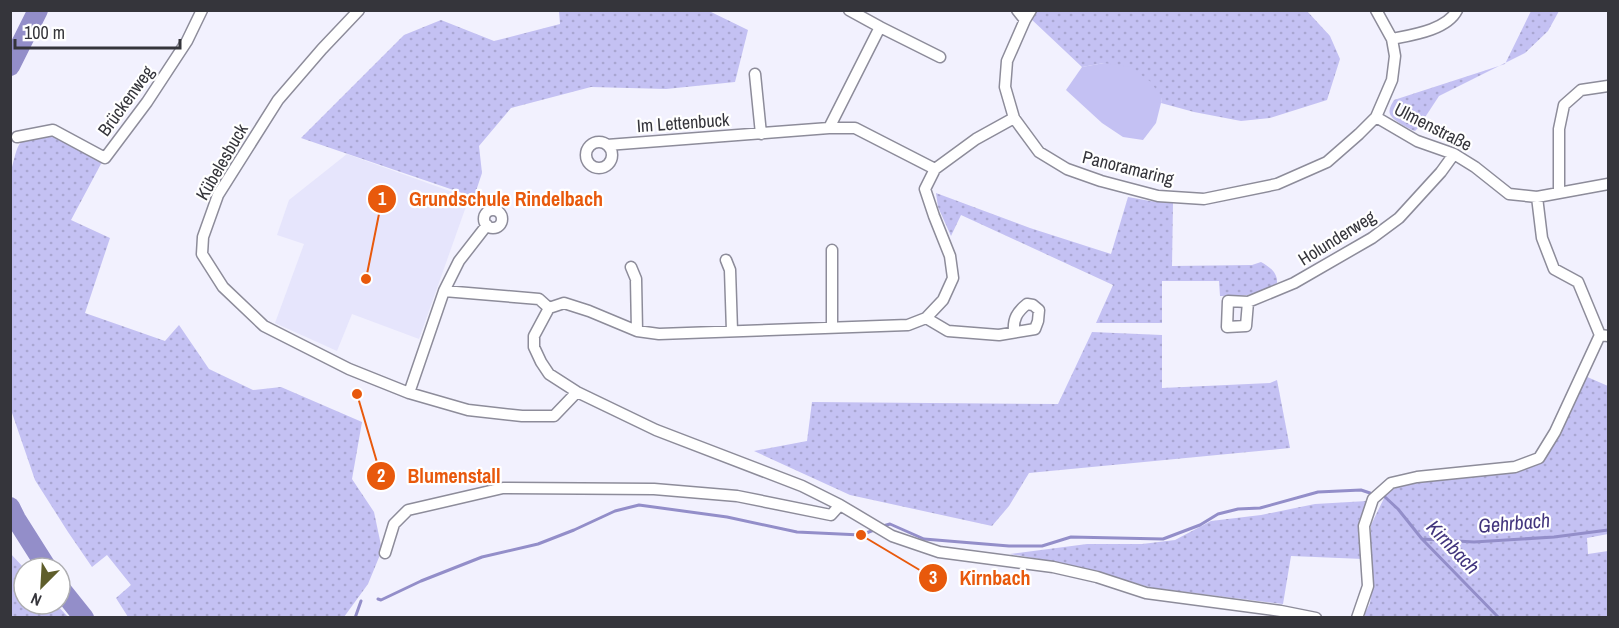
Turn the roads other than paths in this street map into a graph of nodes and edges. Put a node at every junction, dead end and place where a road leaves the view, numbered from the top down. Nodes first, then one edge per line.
1 (202, 10) edge
2 (359, 10) edge
3 (849, 10) edge
4 (1017, 10) edge
5 (1376, 10) edge
6 (1457, 10) edge
7 (1028, 15) edge
8 (880, 27) junction
9 (1392, 39) junction
10 (940, 57) dead end
11 (756, 74) dead end
12 (1608, 86) edge
13 (1376, 117) junction
14 (1014, 118) junction
15 (829, 128) junction
16 (761, 134) junction
17 (17, 137) dead end
18 (608, 145) dead end
19 (1454, 154) junction
20 (934, 169) junction
21 (1608, 184) edge
22 (1559, 192) junction
23 (1537, 197) junction
24 (487, 225) dead end
25 (832, 250) dead end
26 (726, 260) dead end
27 (632, 267) dead end
28 (444, 291) junction
29 (1248, 302) dead end
30 (549, 308) junction
31 (926, 318) junction
32 (832, 328) junction
33 (637, 331) junction
34 (732, 332) junction
35 (1014, 332) dead end
36 (1604, 335) edge
37 (577, 392) junction
38 (410, 393) junction
39 (840, 505) junction
40 (385, 552) dead end
41 (1316, 618) edge
42 (1357, 618) edge

1 - 17 street, Brückenweg
2 - 38 street, Kübelesbuck
3 - 8 street
4 - 7 street
5 - 9 street, Panoramaring
6 - 9 street
7 - 14 street, Panoramaring
8 - 10 street
8 - 15 street
9 - 13 street, Panoramaring
11 - 16 street
12 - 22 street
13 - 14 street, Panoramaring
13 - 19 street, Ulmenstraße
14 - 20 street
15 - 16 street, Im Lettenbuck
15 - 20 street, Im Lettenbuck
16 - 18 street, Im Lettenbuck
19 - 23 street, Ulmenstraße
19 - 29 street, Holunderweg
20 - 31 street
21 - 22 street, Ulmenstraße
22 - 23 street, Ulmenstraße
23 - 36 street
24 - 28 street
25 - 32 street
26 - 34 street
27 - 33 street
28 - 30 street
28 - 38 street
30 - 33 street
30 - 37 street
31 - 32 street
31 - 35 street
32 - 34 street
33 - 34 street
36 - 42 street
37 - 38 street, Kübelesbuck
37 - 39 street
39 - 40 street
39 - 41 street

